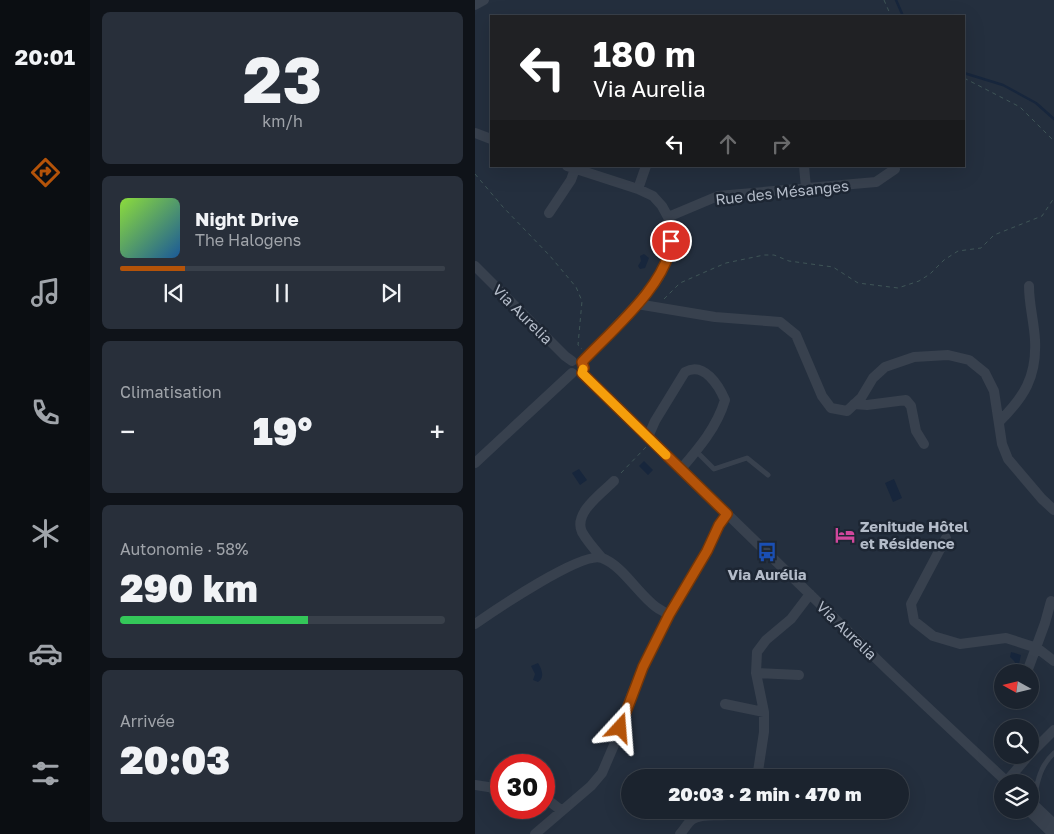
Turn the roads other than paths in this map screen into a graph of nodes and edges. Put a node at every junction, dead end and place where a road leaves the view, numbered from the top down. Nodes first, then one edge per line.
1 (484, 0) edge
2 (475, 5) edge
3 (475, 133) edge
4 (490, 139) edge
5 (646, 167) edge
6 (804, 167) edge
7 (571, 168) edge
8 (895, 169) dead end
9 (806, 188) junction
10 (638, 189) junction
11 (549, 213) dead end
12 (668, 217) junction
13 (475, 266) edge
14 (1029, 286) dead end
15 (637, 304) junction
16 (577, 367) junction
17 (854, 404) junction
18 (999, 422) junction
19 (648, 437) junction
20 (924, 444) dead end
21 (696, 451) junction
22 (475, 463) edge
23 (681, 469) junction
24 (768, 475) dead end
25 (614, 481) road end
26 (1054, 510) edge
27 (727, 514) junction
28 (946, 538) dead end
29 (601, 558) junction
30 (811, 594) junction
31 (1051, 601) dead end
32 (669, 615) junction
33 (475, 624) edge
34 (1037, 648) junction
35 (1054, 661) edge
36 (1030, 664) edge
37 (756, 673) junction
38 (799, 675) dead end
39 (725, 704) dead end
40 (764, 712) junction
41 (1054, 731) edge
42 (1039, 745) edge
43 (1054, 753) edge
44 (1021, 764) edge
45 (758, 769) edge
46 (997, 774) edge
47 (1013, 774) edge
48 (1039, 776) edge
49 (475, 785) edge
50 (490, 787) edge
51 (555, 806) edge
52 (1039, 810) edge
53 (561, 811) junction
54 (693, 819) edge
55 (1037, 819) edge
56 (1054, 824) edge
57 (535, 834) edge
58 (680, 834) edge
59 (1053, 834) edge

1 - 2 street
3 - 4 street
5 - 10 street
6 - 9 street
7 - 10 street
7 - 11 street
8 - 9 street, Rue des Mésanges
9 - 12 street, Rue des Mésanges
10 - 12 street
12 - 15 street
13 - 16 street, Via Aurelia
14 - 18 street
15 - 16 street
15 - 17 street
16 - 19 street, Via Aurelia
16 - 22 street
17 - 18 street
17 - 20 street
18 - 26 street
19 - 21 street
19 - 23 street, Via Aurelia
21 - 23 street
21 - 24 lane
23 - 27 street, Via Aurelia
25 - 29 street
27 - 30 street, Via Aurelia
27 - 32 street
28 - 34 street
29 - 32 street
29 - 33 street
30 - 37 street
30 - 46 street, Via Aurelia
31 - 34 street
32 - 53 street
34 - 35 street
34 - 36 street
37 - 38 street
37 - 40 street
39 - 40 street
40 - 45 street
41 - 42 street
43 - 48 lane
44 - 47 street
49 - 50 street
51 - 53 street
52 - 56 street
53 - 57 street
54 - 58 street
55 - 59 street

